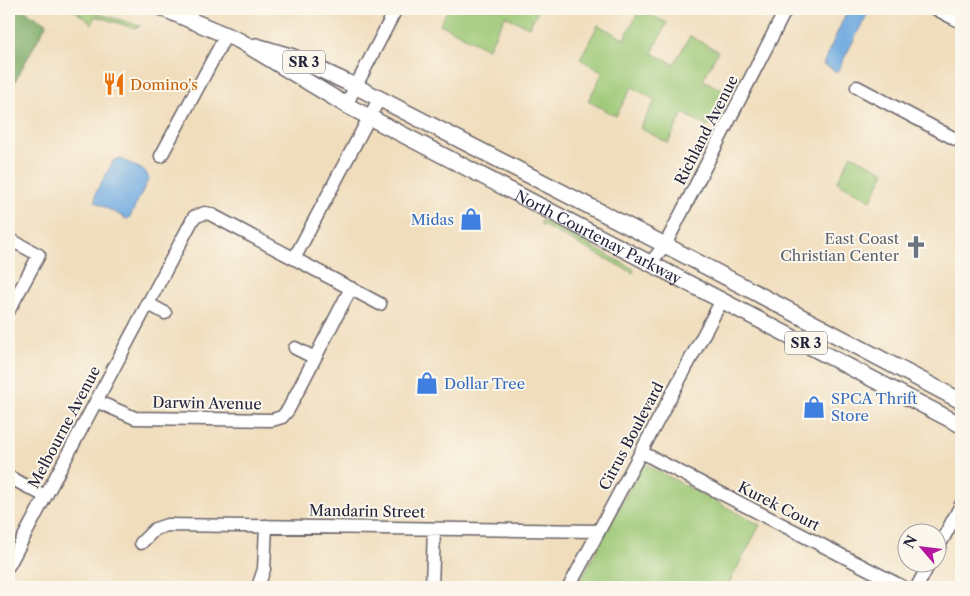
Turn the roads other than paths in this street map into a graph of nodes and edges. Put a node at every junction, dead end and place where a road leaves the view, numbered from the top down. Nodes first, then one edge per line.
1 (164, 9) edge
2 (396, 9) edge
3 (786, 9) edge
4 (936, 9) edge
5 (961, 22) edge
6 (226, 35) junction
7 (240, 41) junction
8 (355, 86) junction
9 (857, 87) dead end
10 (379, 99) junction
11 (346, 105) junction
12 (369, 117) junction
13 (961, 142) edge
14 (161, 156) dead end
15 (9, 239) edge
16 (665, 245) junction
17 (294, 257) junction
18 (650, 262) junction
19 (352, 288) junction
20 (722, 300) junction
21 (147, 303) junction
22 (380, 304) dead end
23 (9, 310) edge
24 (165, 313) dead end
25 (296, 348) dead end
26 (315, 358) junction
27 (96, 401) junction
28 (961, 402) edge
29 (961, 425) edge
30 (641, 452) junction
31 (9, 477) edge
32 (45, 496) junction
33 (961, 505) edge
34 (266, 526) junction
35 (434, 529) junction
36 (948, 529) edge
37 (599, 531) junction
38 (141, 543) dead end
39 (9, 565) edge
40 (925, 574) edge
41 (258, 587) edge
42 (432, 587) edge
43 (569, 587) edge
44 (902, 587) edge
45 (919, 587) edge

1 - 6 main road, North Courtenay Parkway / SR 3
2 - 8 street
3 - 16 street, Richland Avenue
4 - 5 street
6 - 7 main road, North Courtenay Parkway / SR 3
6 - 14 street
7 - 8 main road, North Courtenay Parkway / SR 3
7 - 11 main road, North Courtenay Parkway / SR 3
8 - 10 main road, North Courtenay Parkway / SR 3
8 - 11 street
9 - 13 street
10 - 12 street
10 - 16 main road, North Courtenay Parkway / SR 3
11 - 12 main road, North Courtenay Parkway / SR 3
12 - 17 street
12 - 18 main road, North Courtenay Parkway / SR 3
15 - 23 street
16 - 18 street, Richland Avenue
16 - 28 main road, North Courtenay Parkway / SR 3
17 - 19 street
17 - 21 street, Melbourne Avenue
18 - 20 main road, North Courtenay Parkway / SR 3
19 - 22 street
19 - 26 street, Darwin Avenue
20 - 29 main road, North Courtenay Parkway / SR 3
20 - 30 street, Citrus Boulevard
21 - 24 street
21 - 27 street, Melbourne Avenue
25 - 26 street
26 - 27 street, Darwin Avenue
27 - 32 street, Melbourne Avenue
30 - 37 street, Citrus Boulevard
30 - 44 street, Kurek Court
31 - 32 street
32 - 39 street, Melbourne Avenue
33 - 36 street
34 - 35 street, Mandarin Street
34 - 38 street, Mandarin Street
34 - 41 street
35 - 37 street, Mandarin Street
35 - 42 street
37 - 43 street, Citrus Boulevard
40 - 45 street

